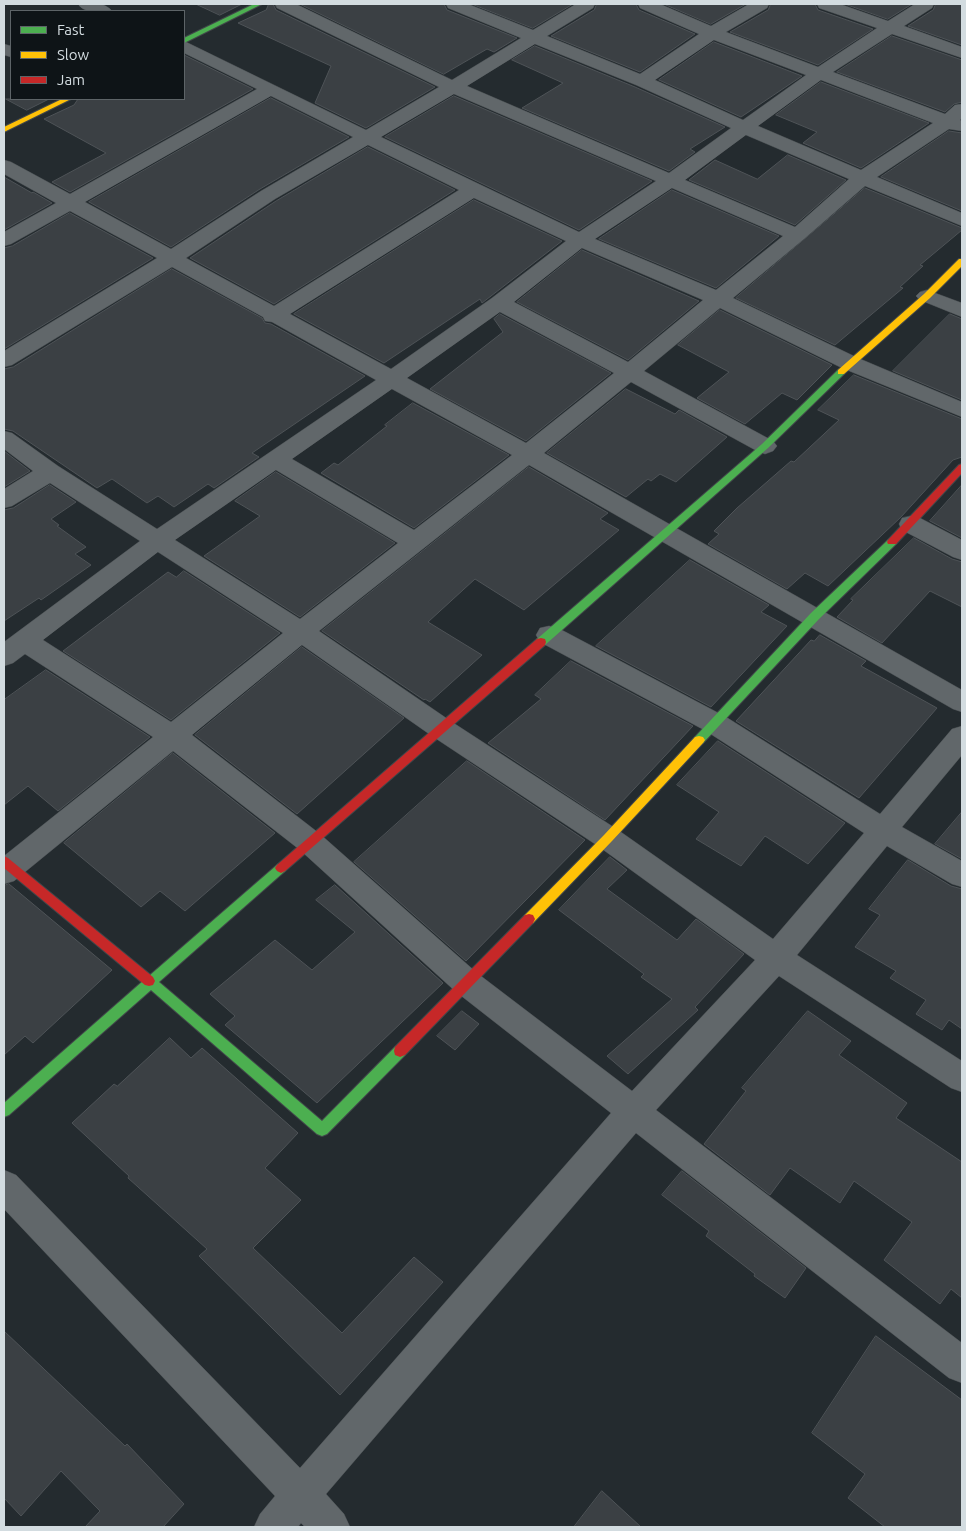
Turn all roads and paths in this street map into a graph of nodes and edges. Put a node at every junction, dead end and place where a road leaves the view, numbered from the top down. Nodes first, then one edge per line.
1 (86, 4) edge
2 (259, 4) edge
3 (283, 4) edge
4 (454, 4) edge
5 (587, 4) edge
6 (646, 4) edge
7 (761, 4) edge
8 (826, 4) edge
9 (926, 4) edge
10 (101, 10) edge
11 (892, 27) junction
12 (712, 33) junction
13 (532, 36) junction
14 (185, 41) edge
15 (185, 46) edge
16 (962, 54) edge
17 (820, 73) junction
18 (642, 80) junction
19 (453, 87) junction
20 (271, 89) junction
21 (65, 100) edge
22 (957, 120) edge
23 (746, 128) junction
24 (4, 130) edge
25 (368, 136) junction
26 (4, 166) edge
27 (862, 178) junction
28 (670, 181) junction
29 (472, 190) junction
30 (69, 203) junction
31 (962, 220) edge
32 (797, 235) junction
33 (4, 240) edge
34 (580, 240) junction
35 (170, 259) junction
36 (962, 261) edge
37 (927, 296) junction
38 (718, 299) junction
39 (499, 303) junction
40 (962, 311) edge
41 (273, 316) junction
42 (4, 360) edge
43 (850, 363) junction
44 (627, 372) junction
45 (390, 380) junction
46 (962, 410) edge
47 (4, 438) edge
48 (765, 446) junction
49 (528, 454) junction
50 (275, 459) junction
51 (962, 467) edge
52 (50, 472) junction
53 (4, 500) edge
54 (911, 524) junction
55 (666, 533) junction
56 (156, 541) junction
57 (414, 542) junction
58 (962, 551) edge
59 (816, 616) junction
60 (301, 632) junction
61 (549, 635) junction
62 (15, 649) edge
63 (962, 702) edge
64 (716, 724) junction
65 (442, 730) junction
66 (173, 736) junction
67 (962, 736) edge
68 (884, 831) junction
69 (608, 838) junction
70 (310, 842) junction
71 (6, 866) edge
72 (962, 875) edge
73 (776, 958) junction
74 (151, 982) junction
75 (466, 982) junction
76 (962, 1078) edge
77 (4, 1111) edge
78 (633, 1112) junction
79 (4, 1186) edge
80 (962, 1366) edge
81 (301, 1494) junction
82 (273, 1527) edge
83 (331, 1527) edge

1 - 10 street
2 - 14 street
3 - 19 street
4 - 13 street
5 - 13 street
6 - 12 street
7 - 12 street
8 - 11 street
9 - 11 street
11 - 16 street
11 - 17 street
12 - 17 street
12 - 18 street
13 - 18 street
13 - 19 street
15 - 20 street
17 - 22 street
17 - 23 street
18 - 23 street
19 - 25 street
19 - 28 street
20 - 25 street
20 - 30 street
21 - 24 street
22 - 27 street
23 - 27 street
23 - 28 street
25 - 29 street
25 - 35 street
26 - 30 street
27 - 31 street
27 - 32 street
28 - 32 street
28 - 34 street
29 - 34 street
29 - 41 street
30 - 33 street
30 - 35 street
32 - 38 street
34 - 38 street
34 - 39 street
35 - 41 street
35 - 42 street
36 - 37 street
37 - 40 street
37 - 43 street
38 - 43 street
38 - 44 street
39 - 44 street
39 - 45 street
41 - 45 street
43 - 46 street
43 - 48 street
44 - 48 street
44 - 49 street
45 - 49 street
45 - 50 street
47 - 52 street
48 - 55 street
49 - 55 street
49 - 57 street
50 - 56 street
50 - 57 street
51 - 54 street
52 - 53 street
52 - 56 street
54 - 58 street
54 - 59 street
55 - 59 street
55 - 61 street
56 - 60 street
56 - 62 street
57 - 60 street
59 - 63 street
59 - 64 street
60 - 65 street
60 - 66 street
61 - 64 street
61 - 65 street
62 - 66 street
64 - 68 street
64 - 69 street
65 - 69 street
65 - 70 street
66 - 70 street
66 - 71 street
67 - 68 street
68 - 72 street
68 - 73 street
69 - 73 street
69 - 75 street
70 - 74 street
70 - 75 street
71 - 74 street
73 - 76 street
73 - 78 street
74 - 75 street
74 - 77 street
75 - 78 street
78 - 80 street
78 - 81 street
79 - 81 street
81 - 82 street
81 - 83 street

